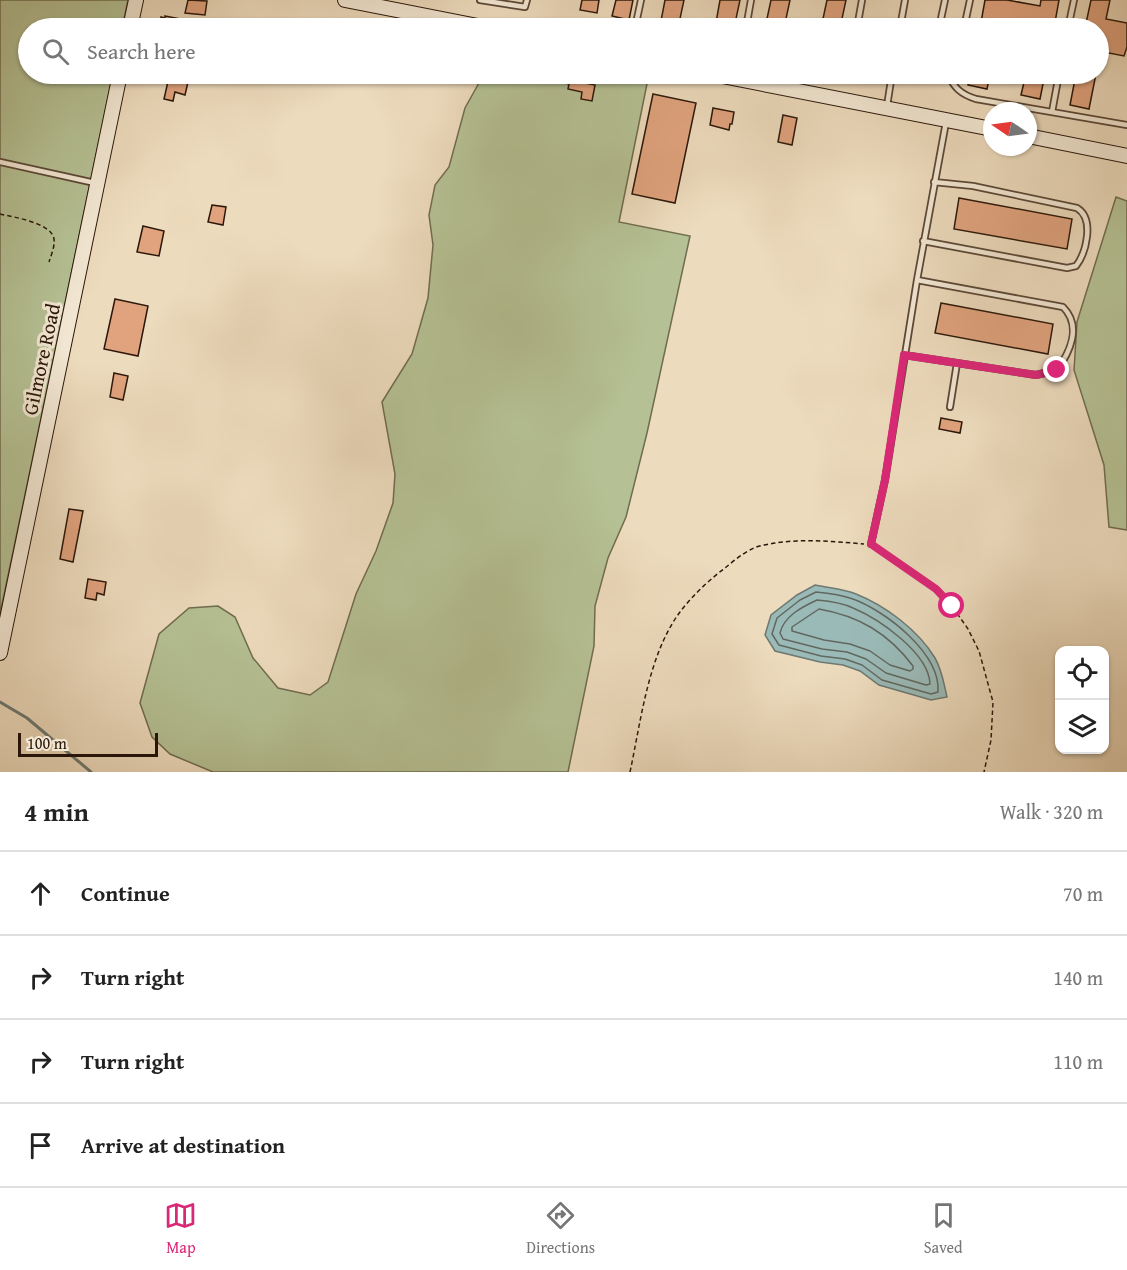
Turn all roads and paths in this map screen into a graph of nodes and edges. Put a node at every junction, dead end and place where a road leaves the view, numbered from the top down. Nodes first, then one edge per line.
1 (136, 0) edge
2 (345, 0) edge
3 (480, 0) edge
4 (527, 0) edge
5 (640, 0) edge
6 (751, 0) edge
7 (862, 0) edge
8 (905, 0) edge
9 (945, 0) edge
10 (970, 0) edge
11 (1074, 0) edge
12 (132, 18) edge
13 (437, 18) edge
14 (637, 18) edge
15 (748, 18) edge
16 (859, 18) edge
17 (902, 18) edge
18 (941, 18) edge
19 (966, 18) edge
20 (1070, 18) edge
21 (118, 84) edge
22 (763, 84) edge
23 (890, 84) edge
24 (954, 84) edge
25 (1057, 84) edge
26 (886, 108) junction
27 (1052, 112) junction
28 (947, 120) junction
29 (1127, 125) edge
30 (983, 127) edge
31 (1037, 138) edge
32 (1127, 156) edge
33 (0, 162) edge
34 (934, 182) junction
35 (98, 183) junction
36 (0, 214) edge
37 (923, 241) junction
38 (49, 262) dead end
39 (917, 280) junction
40 (904, 355) junction
41 (957, 363) junction
42 (950, 407) dead end
43 (871, 544) junction
44 (0, 653) edge
45 (630, 772) edge
46 (984, 772) edge

1 - 12 main road
2 - 13 main road
3 - 4 lane
5 - 14 lane
6 - 15 lane
7 - 16 lane
8 - 17 lane
9 - 18 lane
10 - 19 lane
11 - 20 lane
21 - 35 main road, Gilmore Road
22 - 26 main road
23 - 26 lane
24 - 27 lane
25 - 27 lane
26 - 28 main road
27 - 29 lane
28 - 30 main road
28 - 34 lane
31 - 32 main road
33 - 35 lane
34 - 37 lane
34 - 37 lane
35 - 44 main road, Gilmore Road
36 - 38 path
37 - 39 lane
39 - 40 lane
39 - 41 lane
40 - 41 lane
40 - 43 lane
41 - 42 lane
43 - 45 path
43 - 46 path

